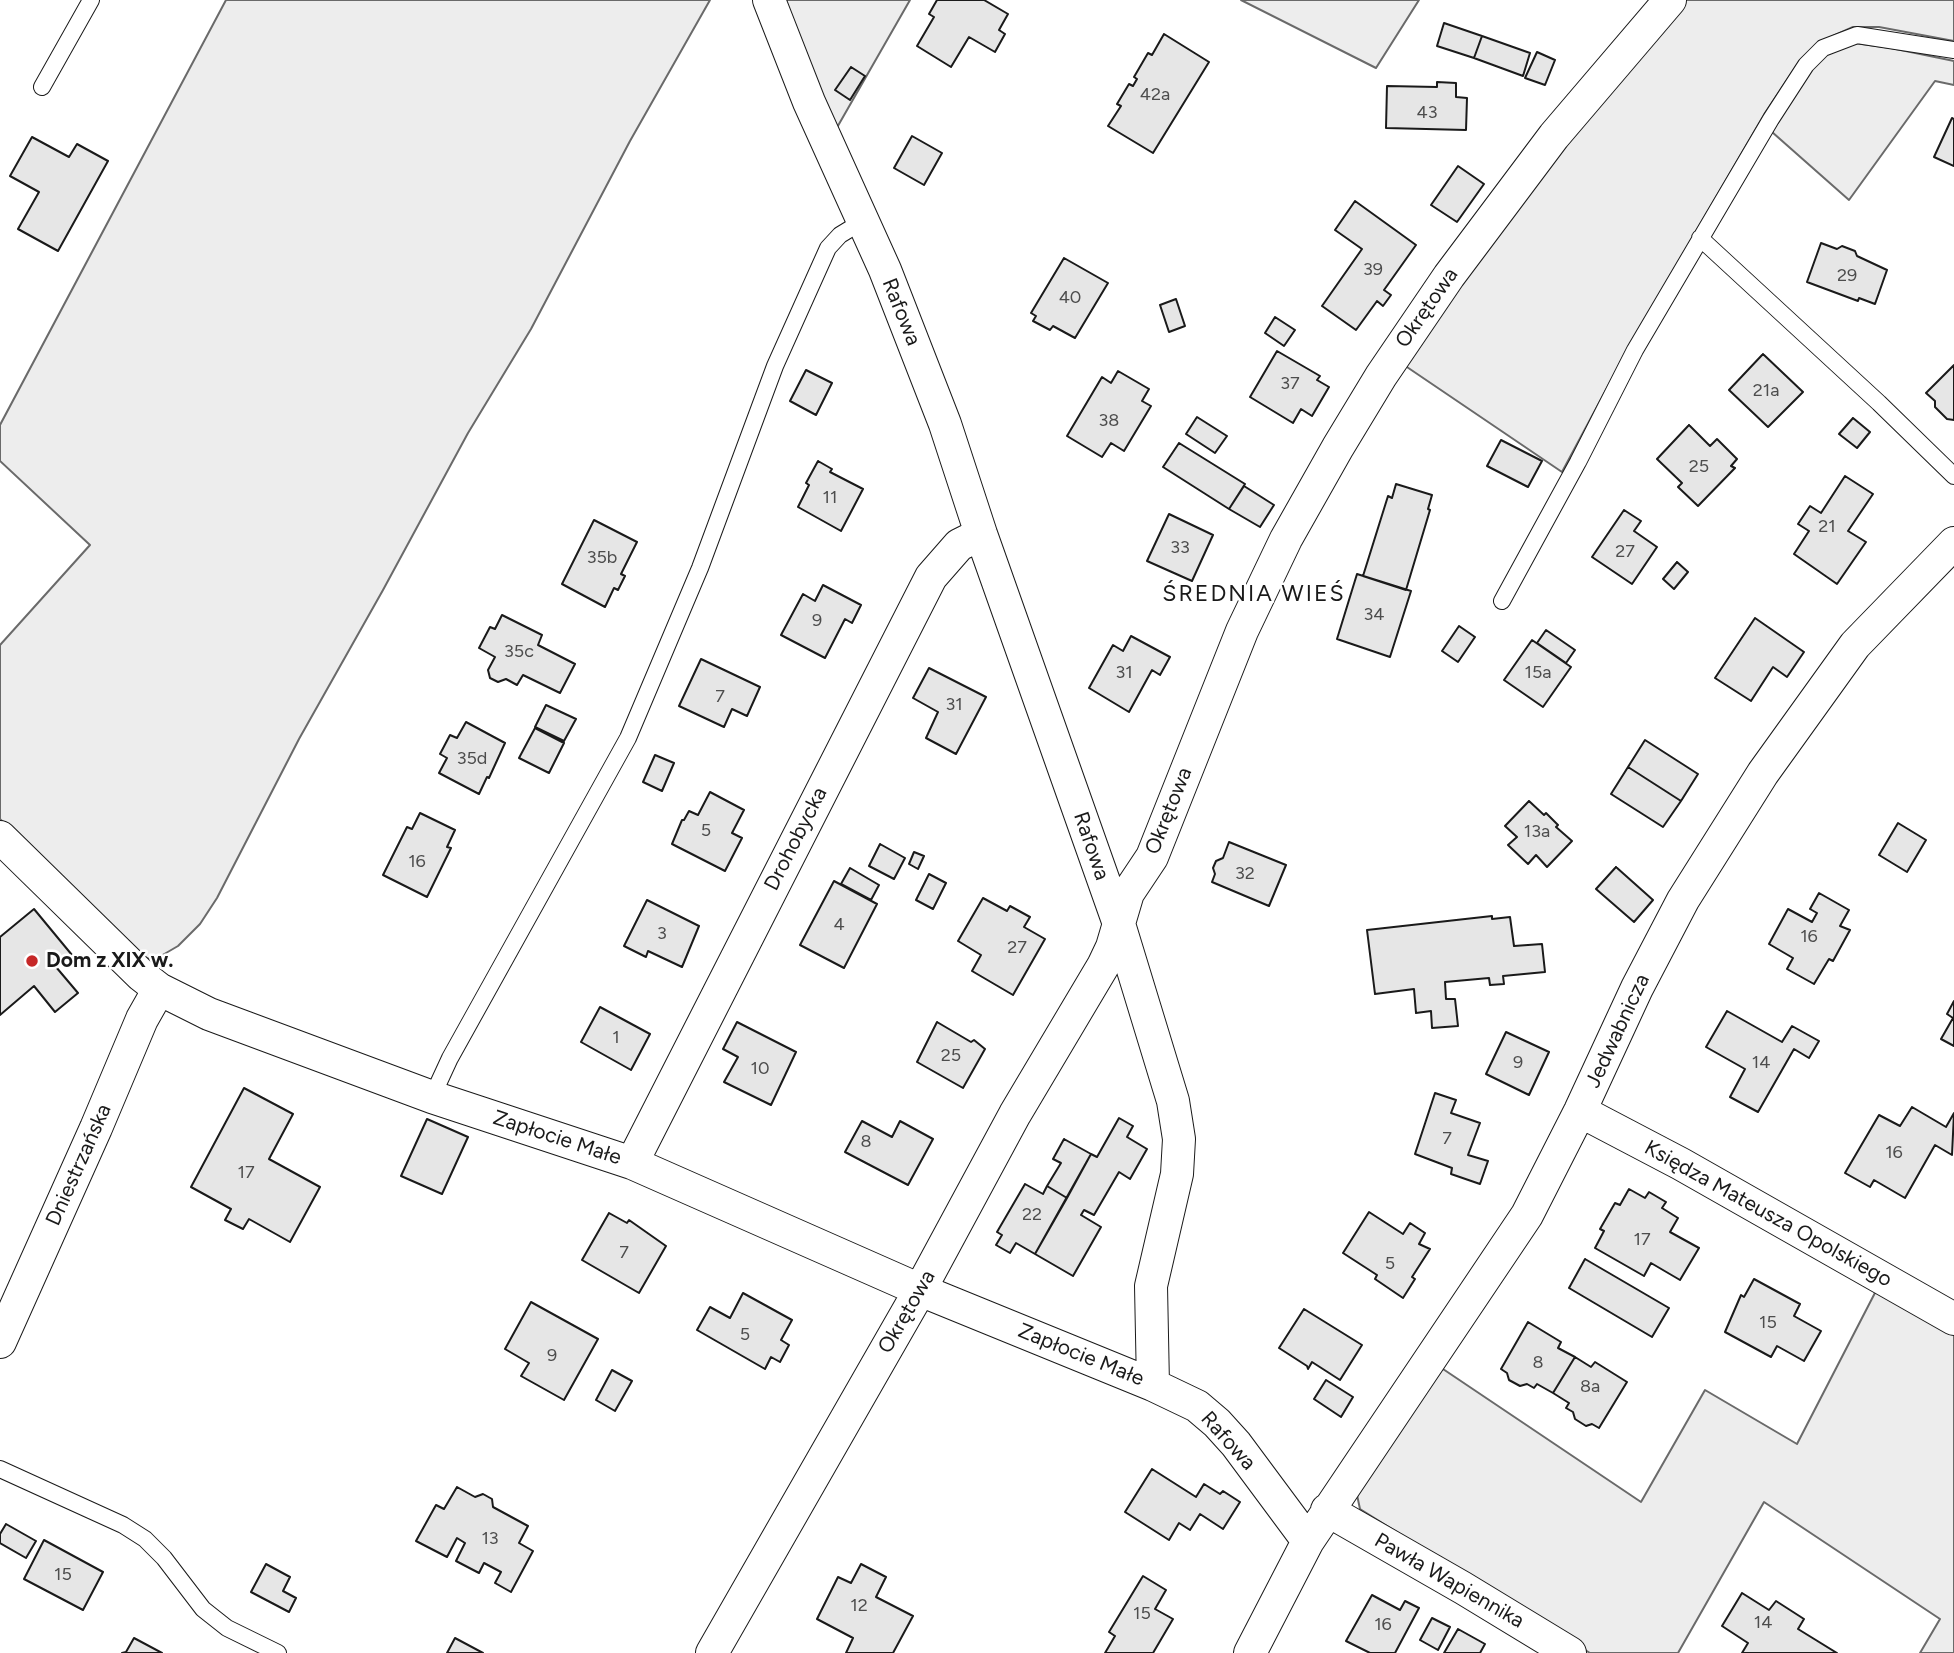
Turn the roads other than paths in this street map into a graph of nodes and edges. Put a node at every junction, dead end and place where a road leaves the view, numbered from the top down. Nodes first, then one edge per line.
1 (91, 0) edge
2 (769, 0) edge
3 (1670, 0) edge
4 (1954, 50) edge
5 (42, 87) dead end
6 (863, 220) junction
7 (1700, 238) junction
8 (1954, 476) edge
9 (981, 534) junction
10 (1954, 543) edge
11 (1502, 601) dead end
12 (0, 837) edge
13 (1119, 925) junction
14 (159, 989) junction
15 (432, 1097) junction
16 (1580, 1111) junction
17 (632, 1163) junction
18 (920, 1290) junction
19 (1954, 1320) edge
20 (0, 1342) edge
21 (1153, 1385) junction
22 (0, 1469) edge
23 (1327, 1510) junction
24 (1308, 1541) junction
25 (278, 1653) edge
26 (712, 1653) edge
27 (1250, 1653) edge
28 (1570, 1653) edge

1 - 5 lane
2 - 6 street, Rafowa
3 - 13 street, Okrętowa
4 - 7 lane
6 - 9 street, Rafowa
6 - 15 lane
7 - 8 lane
7 - 11 lane
9 - 13 street, Rafowa
9 - 17 street, Drohobycka
10 - 16 street, Jedwabnicza
12 - 14 street, Zapłocie Małe
13 - 18 street, Okrętowa
13 - 21 street, Rafowa
14 - 15 street, Zapłocie Małe
14 - 20 street, Dniestrzańska
15 - 17 street, Zapłocie Małe
16 - 19 street, Księdza Mateusza Opolskiego
16 - 23 street, Jedwabnicza
17 - 18 street, Zapłocie Małe
18 - 21 street, Zapłocie Małe
18 - 26 street, Okrętowa
21 - 24 street, Rafowa
22 - 25 lane
23 - 24 street, Jedwabnicza
23 - 28 street, Pawła Wapiennika
24 - 27 street

